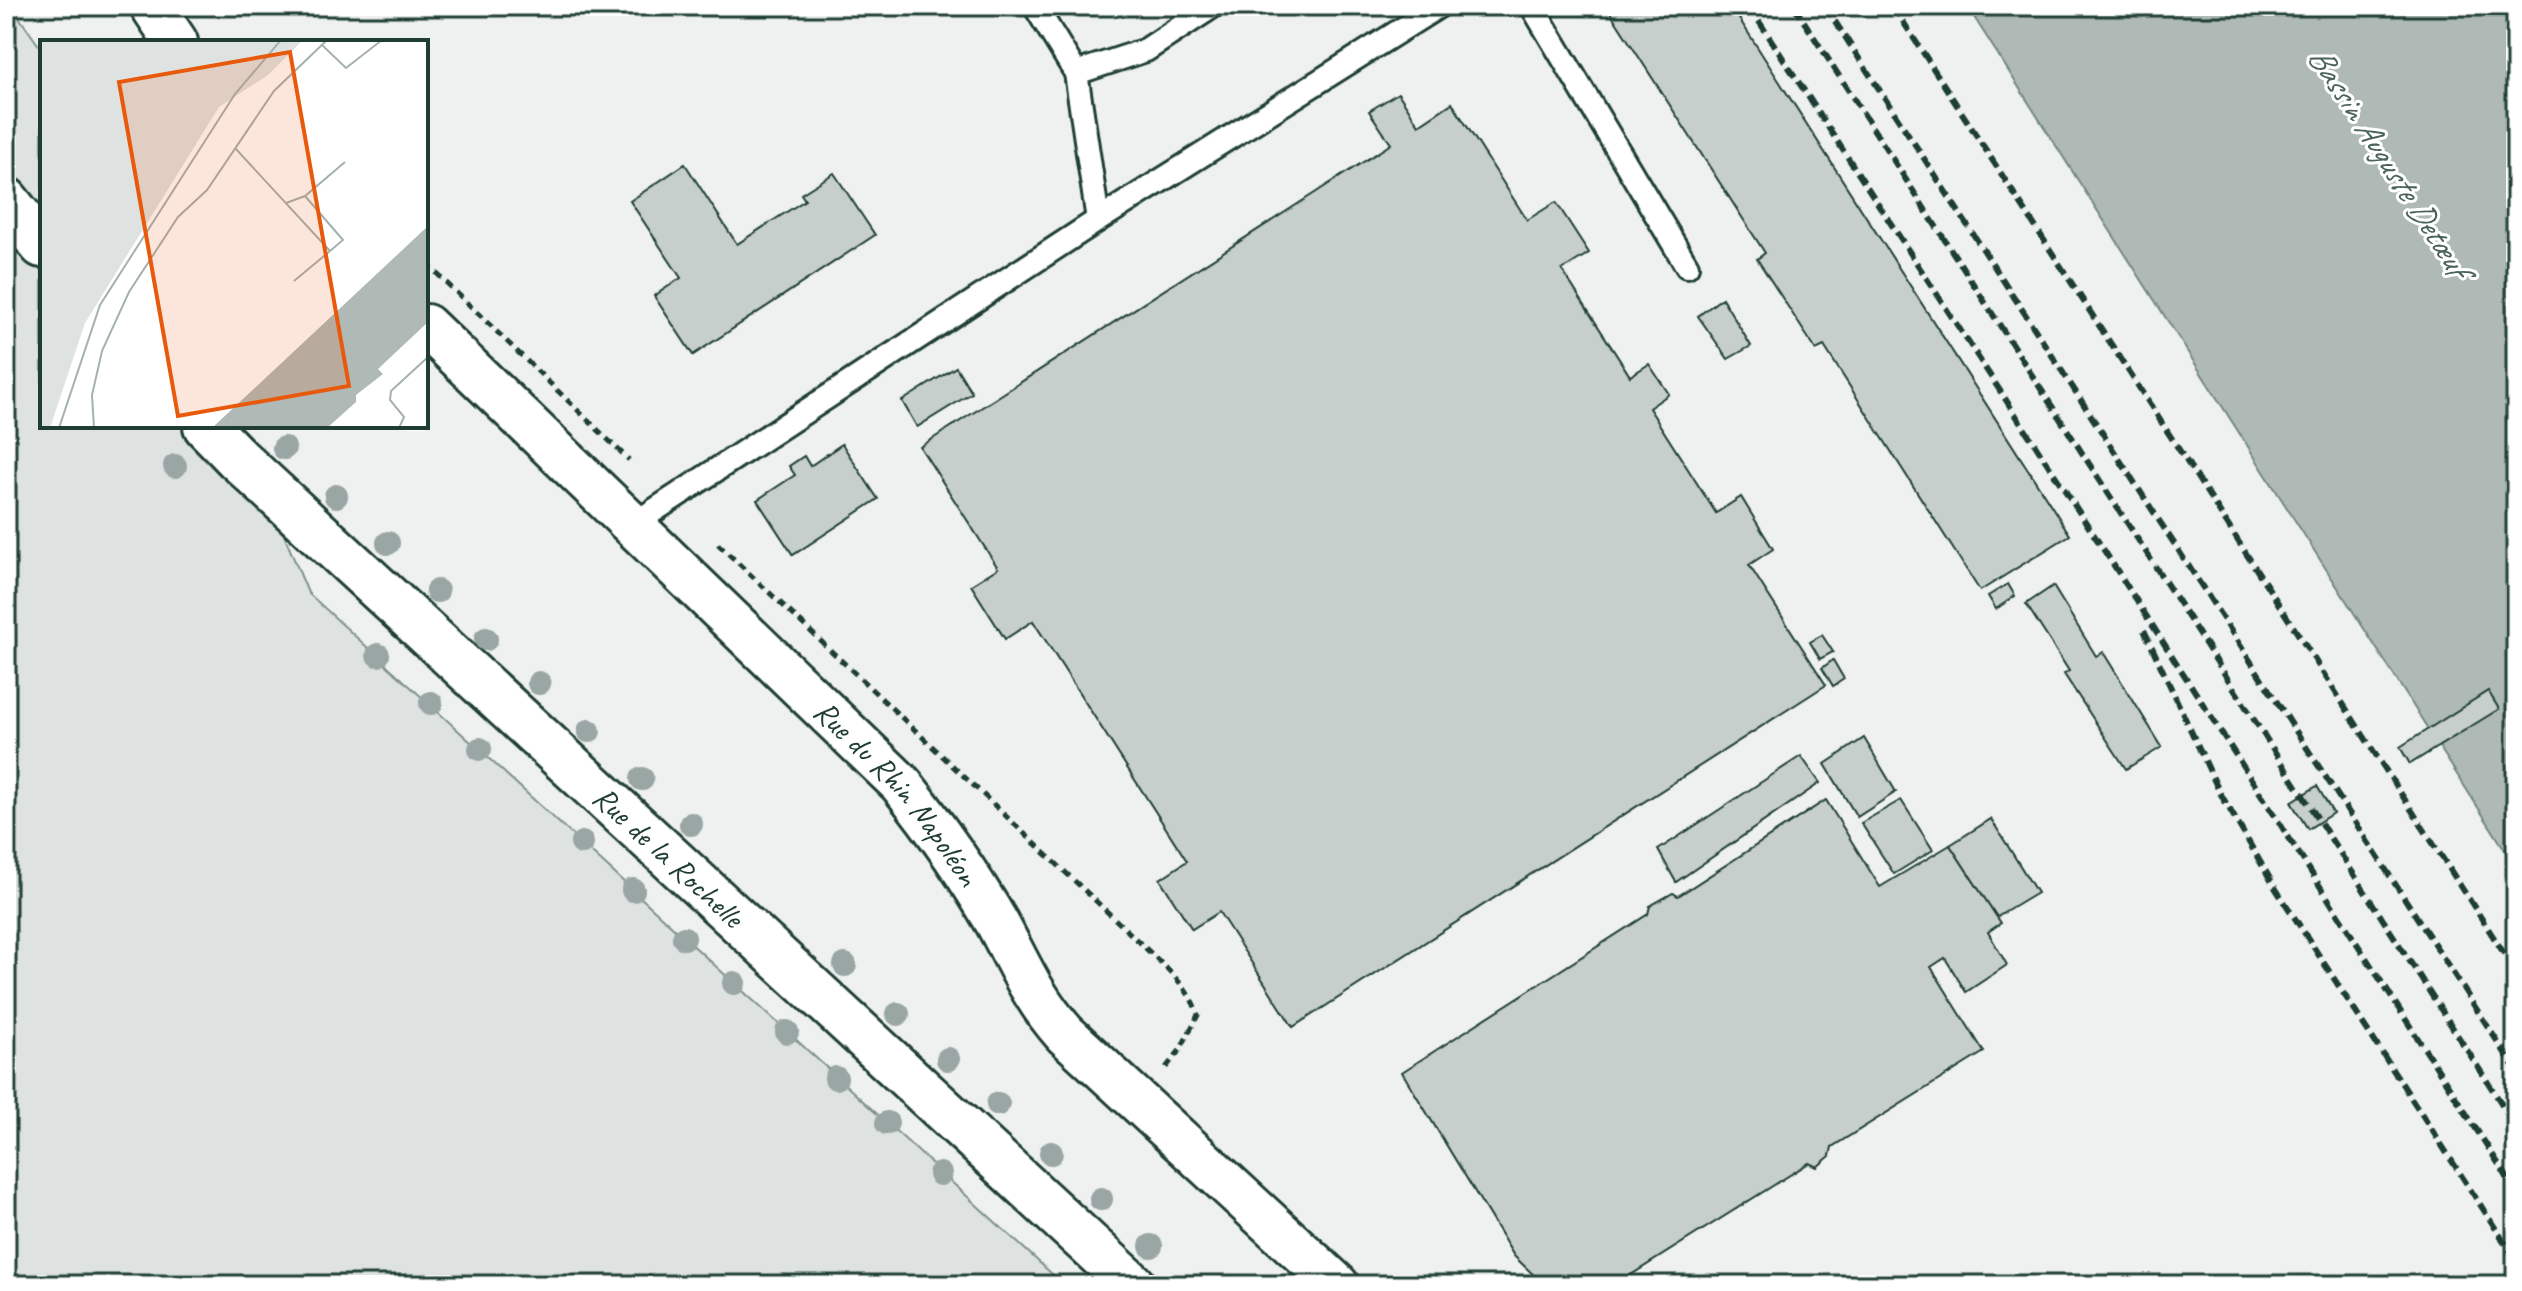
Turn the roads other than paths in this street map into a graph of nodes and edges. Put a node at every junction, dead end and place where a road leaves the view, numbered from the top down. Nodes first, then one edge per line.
1 (152, 6) edge
2 (1035, 6) edge
3 (1213, 6) edge
4 (1439, 6) edge
5 (1532, 6) edge
6 (175, 40) edge
7 (1076, 73) junction
8 (6, 200) edge
9 (1098, 220) junction
10 (40, 242) edge
11 (1687, 266) dead end
12 (428, 328) edge
13 (208, 428) edge
14 (632, 525) junction
15 (1133, 1285) edge
16 (1337, 1285) edge

1 - 6 street
2 - 7 lane
3 - 7 lane
4 - 9 lane
5 - 11 lane
7 - 9 lane
8 - 10 main road
9 - 14 lane
12 - 14 street, Rue du Rhin Napoléon
13 - 15 main road, Rue de la Rochelle
14 - 16 street, Rue du Rhin Napoléon

